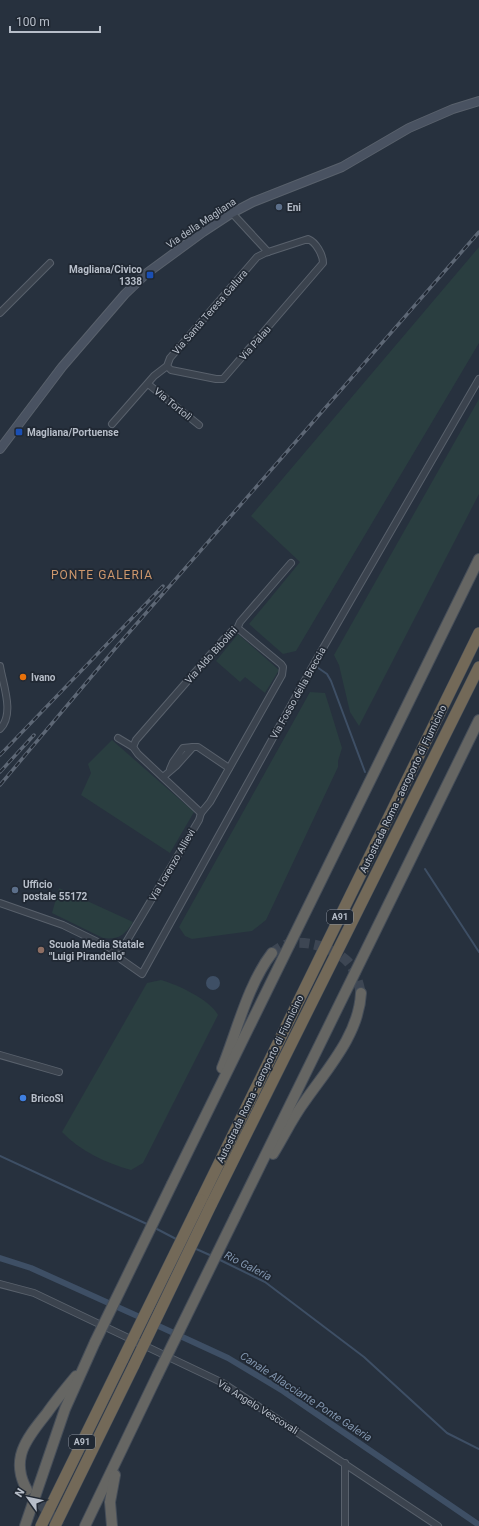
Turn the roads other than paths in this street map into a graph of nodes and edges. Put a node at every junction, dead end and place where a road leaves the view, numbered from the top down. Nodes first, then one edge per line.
1 (479, 101) edge
2 (232, 213) junction
3 (268, 252) junction
4 (324, 262) joint
5 (50, 263) dead end
6 (0, 313) edge
7 (168, 366) junction
8 (479, 379) edge
9 (148, 384) junction
10 (112, 424) dead end
11 (199, 425) dead end
12 (0, 449) edge
13 (479, 559) edge
14 (291, 564) dead end
15 (237, 629) junction
16 (479, 633) edge
17 (0, 666) edge
18 (479, 668) edge
19 (479, 720) edge
20 (0, 729) edge
21 (118, 738) dead end
22 (133, 747) junction
23 (229, 768) junction
24 (163, 777) junction
25 (201, 813) junction
26 (0, 903) edge
27 (110, 948) junction
28 (272, 953) tunnel mouth
29 (361, 993) tunnel mouth
30 (0, 1055) edge
31 (59, 1072) dead end
32 (205, 1116) junction
33 (236, 1217) junction
34 (0, 1284) edge
35 (85, 1363) junction
36 (124, 1447) junction
37 (345, 1463) junction
38 (28, 1490) tunnel mouth
39 (25, 1526) edge
40 (41, 1526) edge
41 (55, 1526) edge
42 (85, 1526) edge
43 (112, 1526) edge
44 (345, 1526) edge
45 (438, 1526) edge

1 - 2 main road, Via della Magliana
2 - 3 street
2 - 12 main road, Via della Magliana
3 - 4 street, Via Santa Teresa Gallura
3 - 7 street, Via Santa Teresa Gallura
4 - 7 street, Via Palau
5 - 6 street
7 - 9 street, Via Santa Teresa Gallura
8 - 27 street, Via Fosso della Breccia
9 - 10 street, Via Santa Teresa Gallura
9 - 11 street, Via Tortolì
13 - 32 highway
14 - 15 street, Via Aldo Bibolini
15 - 22 street, Via Aldo Bibolini
15 - 23 street, Via Lorenzo Allievi
16 - 40 highway, Autostrada Roma - aeroporto di Fiumicino / A91, bridge
17 - 20 street
18 - 41 highway, Autostrada Roma - aeroporto di Fiumicino / A91, bridge
19 - 33 highway
21 - 22 street
22 - 24 street
23 - 24 street
23 - 25 street, Via Lorenzo Allievi
24 - 25 street
25 - 27 street, Via Lorenzo Allievi
26 - 27 street
28 - 32 highway
29 - 33 highway
30 - 31 street
32 - 35 highway, bridge
33 - 36 highway, bridge
34 - 37 street, Via Angelo Vescovali
35 - 38 highway
35 - 39 highway
36 - 42 highway
36 - 43 highway
37 - 44 street
37 - 45 street, Via Angelo Vescovali

